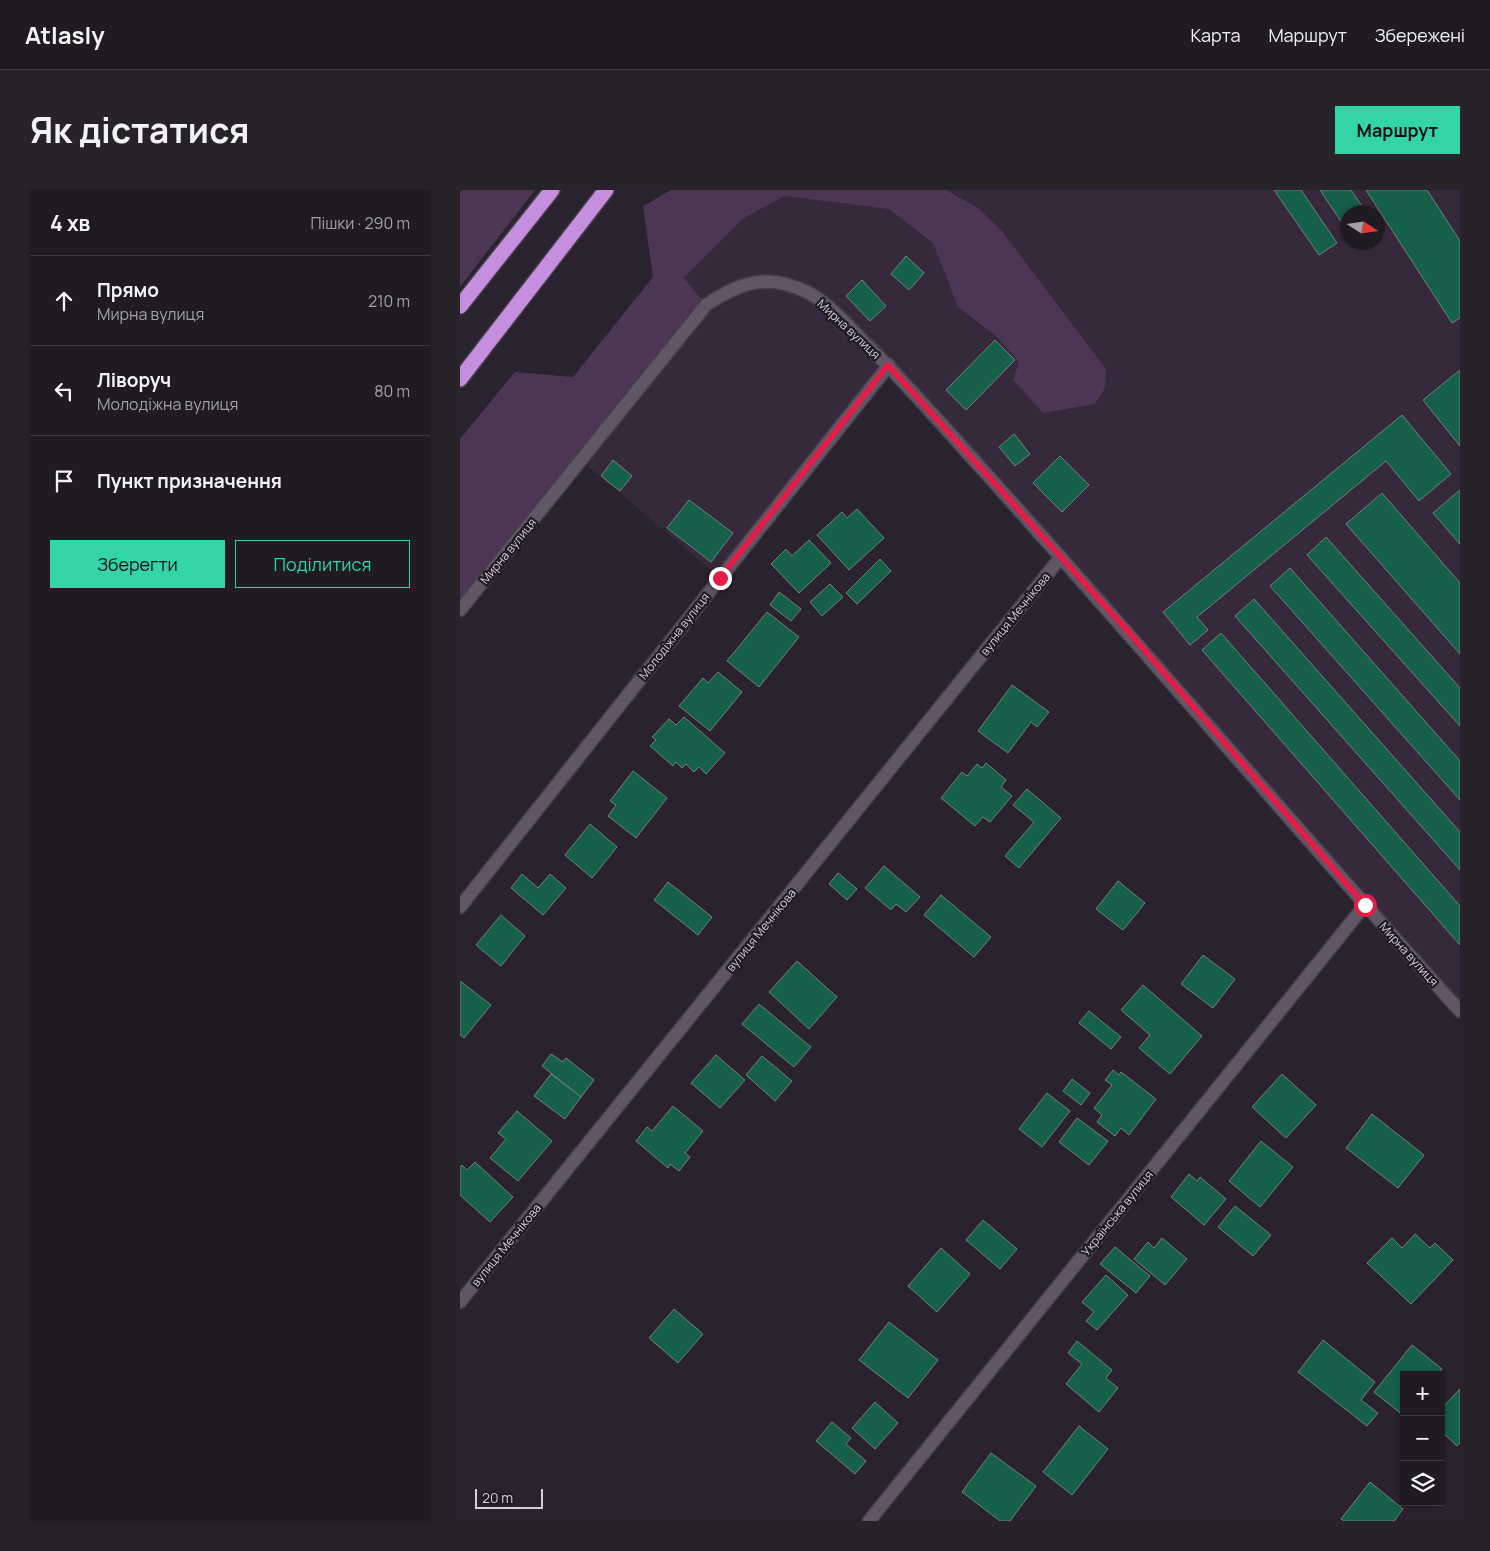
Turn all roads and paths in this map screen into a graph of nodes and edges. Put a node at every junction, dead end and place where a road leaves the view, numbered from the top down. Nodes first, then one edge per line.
1 (552, 190) edge
2 (606, 190) edge
3 (460, 306) edge
4 (888, 365) junction
5 (460, 379) edge
6 (1061, 557) junction
7 (460, 610) edge
8 (1365, 905) junction
9 (460, 907) edge
10 (1460, 1011) edge
11 (460, 1302) edge
12 (869, 1521) edge

1 - 3 highway
2 - 5 highway
4 - 6 street, Мирна вулиця
4 - 7 street, Мирна вулиця
4 - 9 street, Молодіжна вулиця
6 - 8 street, Мирна вулиця
6 - 11 street, вулиця Мечнікова
8 - 10 street, Мирна вулиця
8 - 12 street, Українська вулиця

